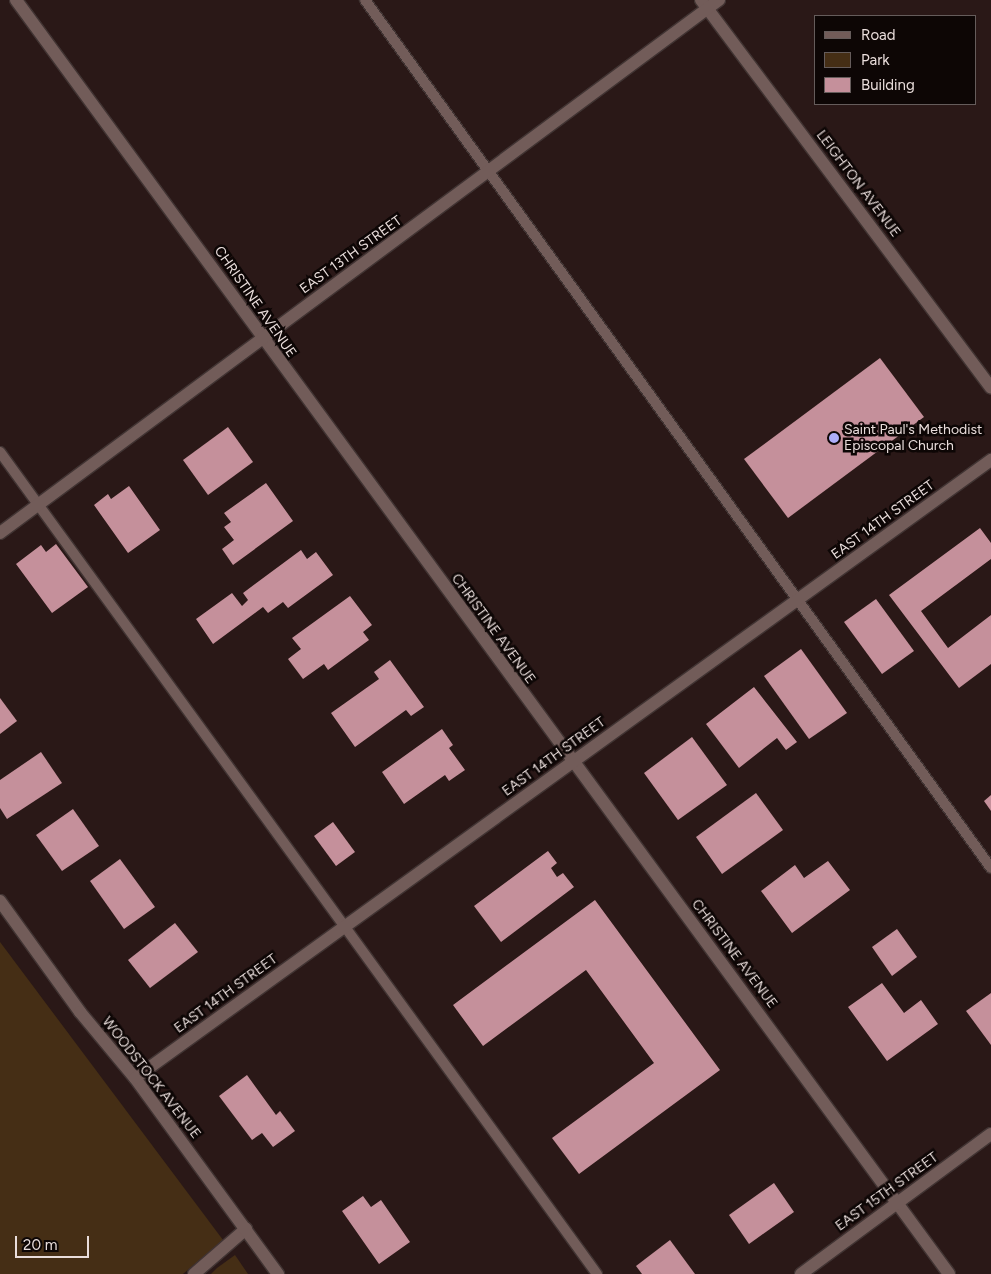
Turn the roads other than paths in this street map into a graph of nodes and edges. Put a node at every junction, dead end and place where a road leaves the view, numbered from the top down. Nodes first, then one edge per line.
1 (16, 0) edge
2 (364, 0) edge
3 (719, 0) edge
4 (704, 4) edge
5 (488, 172) junction
6 (262, 339) junction
7 (991, 387) edge
8 (0, 452) edge
9 (991, 460) edge
10 (38, 505) junction
11 (0, 533) edge
12 (796, 601) junction
13 (572, 763) junction
14 (991, 868) edge
15 (0, 901) edge
16 (343, 928) junction
17 (135, 1078) junction
18 (991, 1134) edge
19 (896, 1205) junction
20 (246, 1230) junction
21 (194, 1274) edge
22 (278, 1274) edge
23 (597, 1274) edge
24 (801, 1274) edge
25 (949, 1274) edge

1 - 6 street, CHRISTINE AVENUE
2 - 5 lane
3 - 4 street, EAST 13TH STREET
4 - 5 street, EAST 13TH STREET
4 - 7 street, LEIGHTON AVENUE
5 - 6 street, EAST 13TH STREET
5 - 12 lane
6 - 10 street, EAST 13TH STREET
6 - 13 street, CHRISTINE AVENUE
8 - 10 lane
9 - 12 street, EAST 14TH STREET
10 - 11 street, EAST 13TH STREET
10 - 16 lane
12 - 13 street, EAST 14TH STREET
12 - 14 lane
13 - 16 street, EAST 14TH STREET
13 - 19 street, CHRISTINE AVENUE
15 - 17 street, WOODSTOCK AVENUE
16 - 17 street, EAST 14TH STREET
16 - 23 lane
17 - 20 street, WOODSTOCK AVENUE
18 - 19 street, EAST 15TH STREET
19 - 24 street, EAST 15TH STREET
19 - 25 street, CHRISTINE AVENUE
20 - 21 street
20 - 22 street, WOODSTOCK AVENUE

